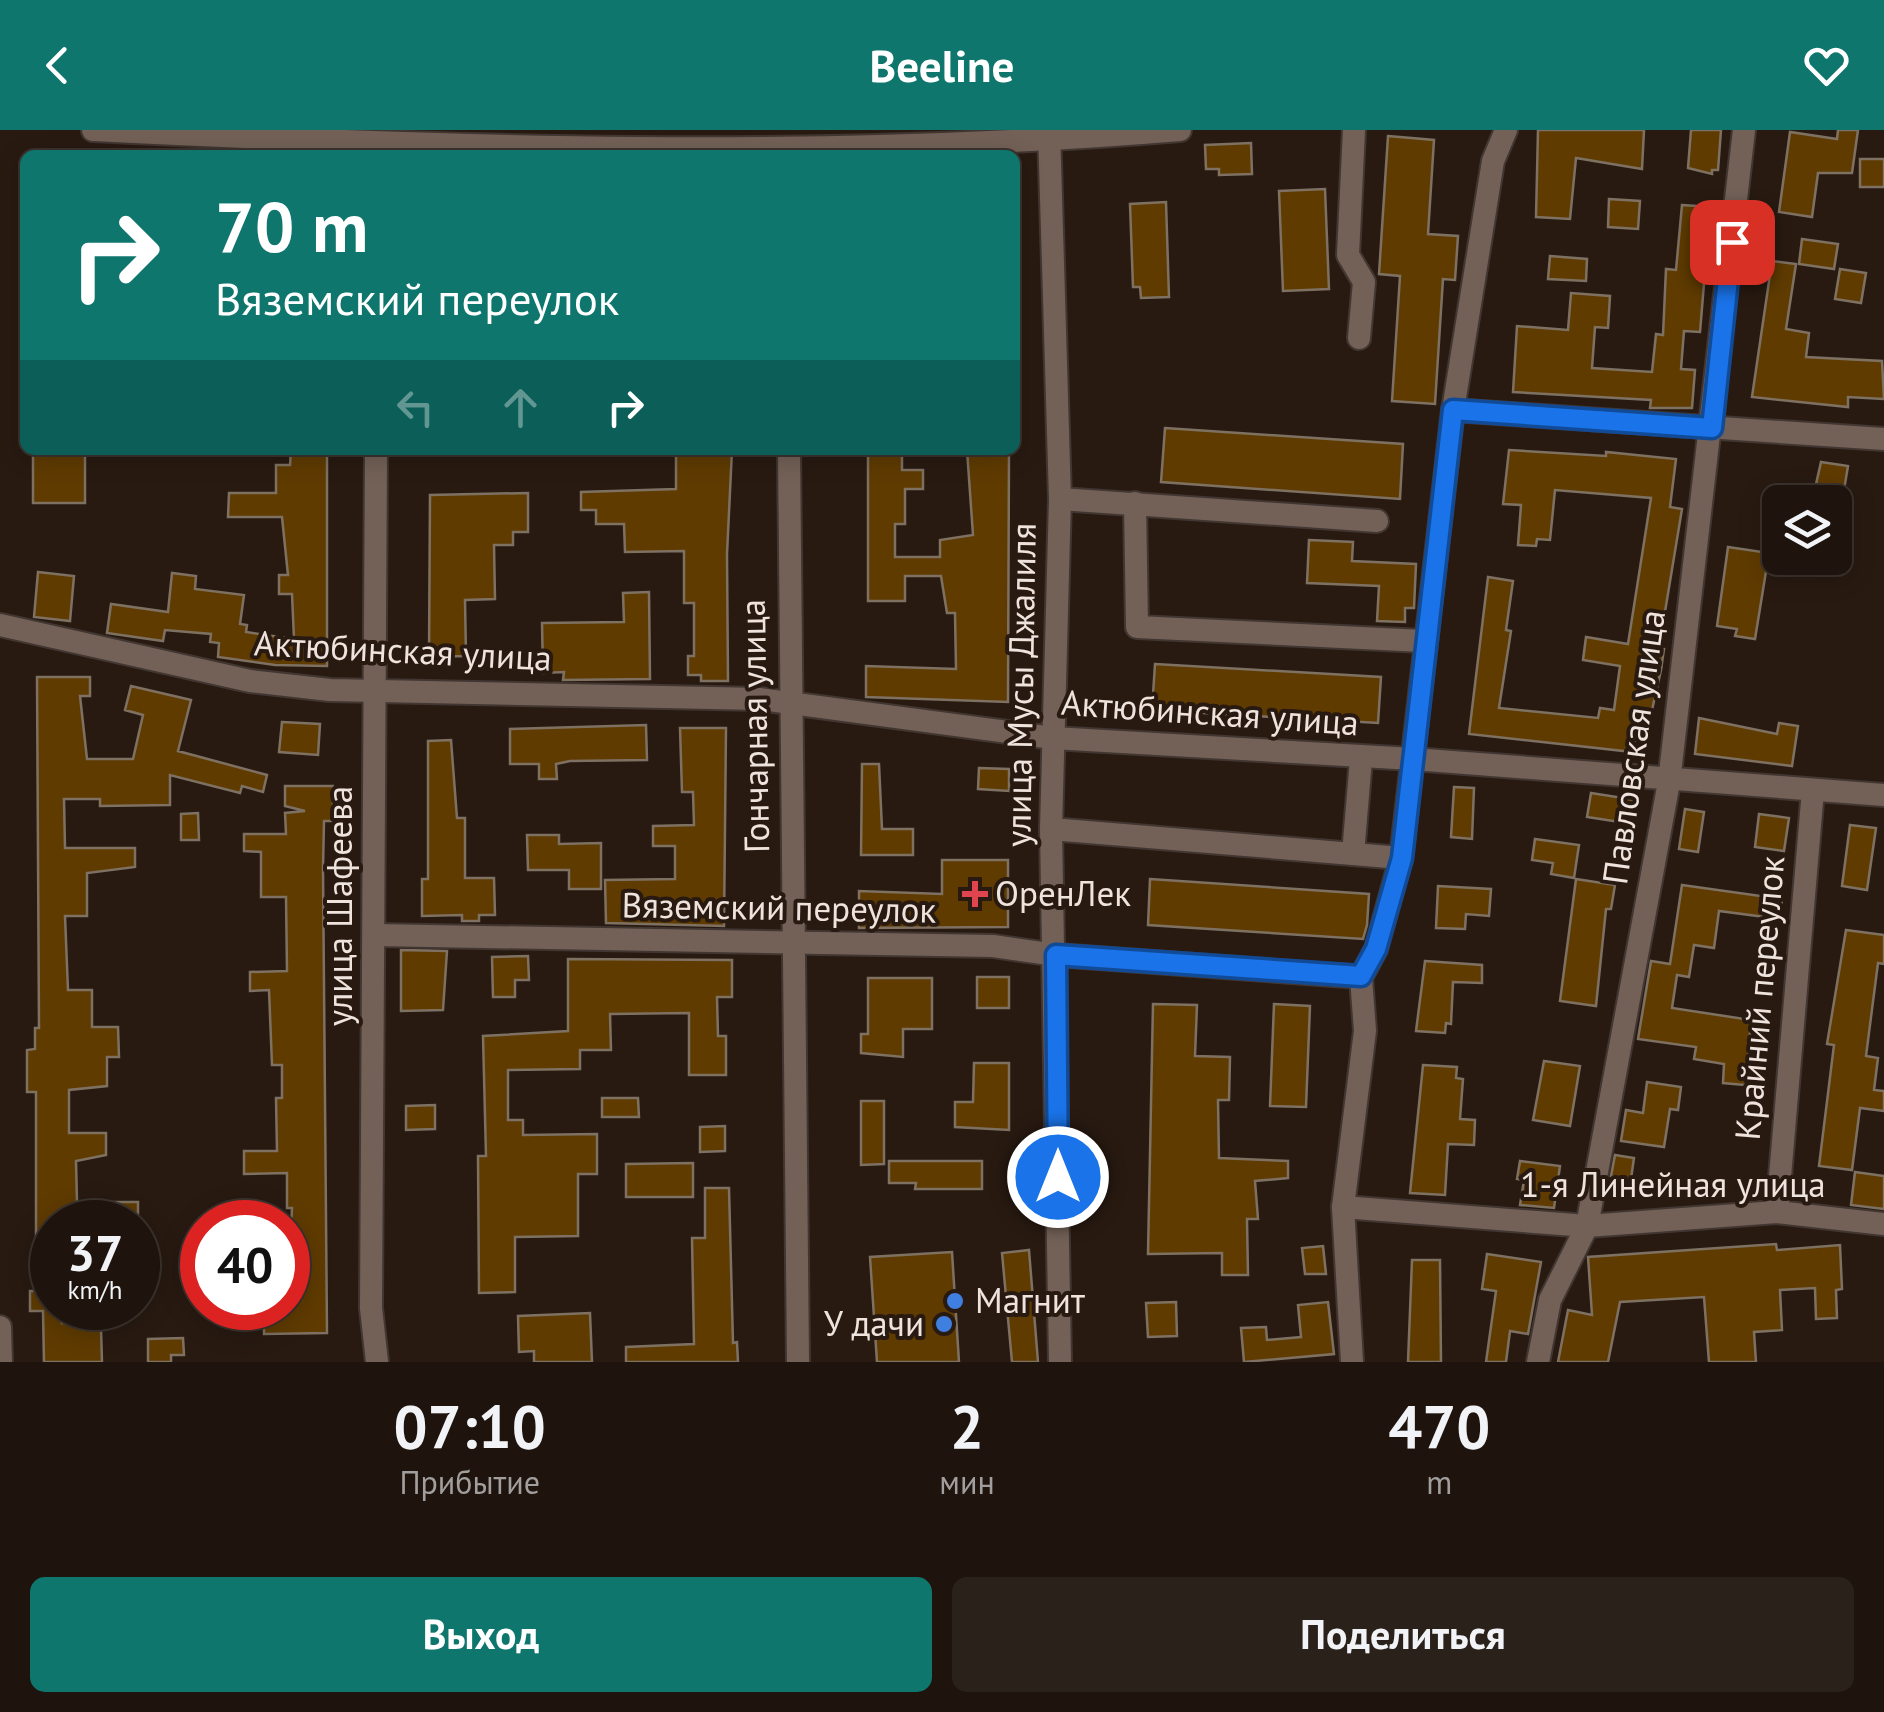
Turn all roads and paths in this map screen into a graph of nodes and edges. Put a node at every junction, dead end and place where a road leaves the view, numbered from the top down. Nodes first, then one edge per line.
1 (93, 130) edge
2 (1180, 130) edge
3 (1354, 130) edge
4 (1492, 130) edge
5 (1506, 130) edge
6 (1744, 130) edge
7 (1049, 135) edge
8 (375, 143) edge
9 (790, 144) edge
10 (1493, 161) junction
11 (1360, 338) dead end
12 (1453, 410) junction
13 (1712, 428) junction
14 (1884, 439) edge
15 (376, 455) edge
16 (789, 455) edge
17 (1060, 498) junction
18 (1135, 504) junction
19 (1377, 521) dead end
20 (0, 624) edge
21 (1423, 641) junction
22 (377, 690) junction
23 (789, 702) junction
24 (1054, 738) junction
25 (1360, 759) junction
26 (1413, 759) junction
27 (1669, 782) junction
28 (1813, 790) junction
29 (1884, 795) edge
30 (1052, 829) junction
31 (1353, 854) junction
32 (1402, 858) junction
33 (375, 936) junction
34 (794, 946) junction
35 (1056, 955) junction
36 (1361, 976) junction
37 (1343, 1208) junction
38 (1777, 1212) junction
39 (1884, 1224) edge
40 (1587, 1226) junction
41 (0, 1327) edge
42 (1, 1362) edge
43 (377, 1362) edge
44 (798, 1362) edge
45 (1060, 1362) edge
46 (1352, 1362) edge
47 (1538, 1362) edge

1 - 8 street
2 - 7 street
3 - 11 street
4 - 10 street
5 - 10 street
6 - 13 street, Павловская улица
7 - 9 street
7 - 17 street, улица Мусы Джалиля
8 - 9 street
10 - 12 street
12 - 13 street
12 - 21 street
13 - 14 street
13 - 27 street, Павловская улица
15 - 22 street, улица Шафеева
16 - 23 street, Гончарная улица
17 - 18 street
17 - 24 street, улица Мусы Джалиля
18 - 19 street
18 - 21 street
20 - 22 street, Актюбинская улица
21 - 26 street
22 - 23 street, Актюбинская улица
22 - 33 street, улица Шафеева
23 - 24 street, Актюбинская улица
23 - 34 street, Гончарная улица
24 - 25 street, Актюбинская улица
24 - 30 street, улица Мусы Джалиля
25 - 26 street, Актюбинская улица
25 - 31 street
26 - 27 street, Актюбинская улица
26 - 32 street
27 - 28 street, Актюбинская улица
27 - 40 street, Павловская улица
28 - 29 street, Актюбинская улица
28 - 38 street, Крайний переулок
30 - 31 street
30 - 35 street, улица Мусы Джалиля
31 - 32 street
32 - 36 street
33 - 34 street, Вяземский переулок
33 - 43 street, улица Шафеева
34 - 35 street, Вяземский переулок
34 - 44 street, Гончарная улица
35 - 36 street, Вяземский переулок
35 - 45 street, улица Мусы Джалиля
36 - 37 street
37 - 40 street, 1-я Линейная улица
37 - 46 street
38 - 39 street, 1-я Линейная улица
38 - 40 street, 1-я Линейная улица
40 - 47 street, Павловская улица
41 - 42 street

